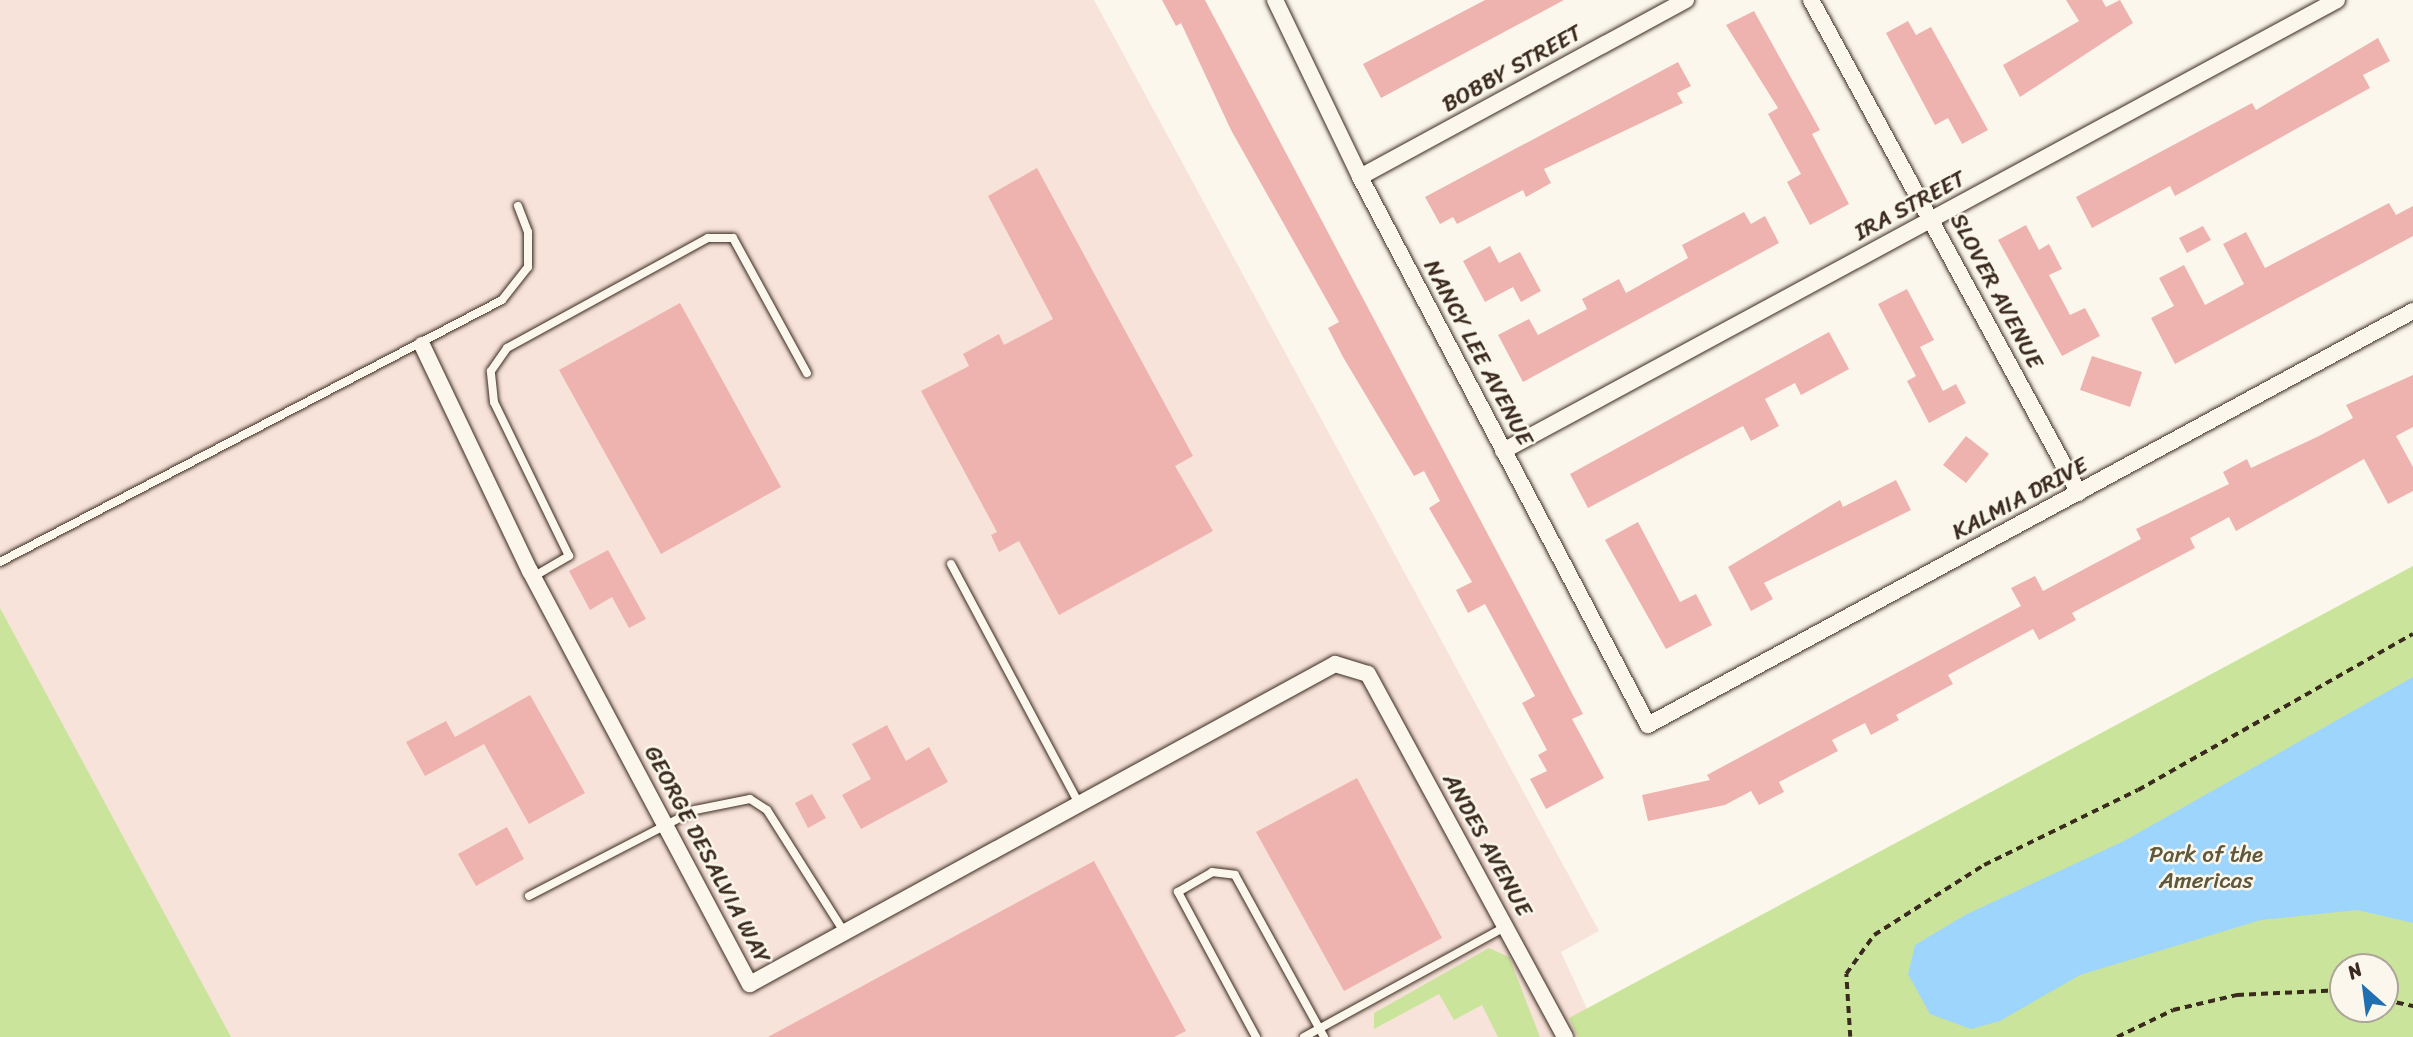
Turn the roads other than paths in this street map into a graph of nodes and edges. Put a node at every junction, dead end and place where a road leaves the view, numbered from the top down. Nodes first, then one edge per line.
1 (1275, 0) edge
2 (1686, 0) edge
3 (1811, 0) edge
4 (2337, 0) edge
5 (1360, 177) junction
6 (518, 206) dead end
7 (1933, 220) junction
8 (2413, 311) edge
9 (422, 345) junction
10 (807, 373) dead end
11 (1503, 451) junction
12 (2079, 493) junction
13 (0, 562) edge
14 (951, 565) dead end
15 (533, 577) junction
16 (1368, 674) joint
17 (1648, 725) joint
18 (1079, 804) junction
19 (666, 826) junction
20 (529, 896) dead end
21 (1506, 927) junction
22 (844, 932) junction
23 (1322, 1033) edge
24 (1256, 1037) edge
25 (1304, 1037) edge
26 (1565, 1037) edge

1 - 5 street, NANCY LEE AVENUE
2 - 5 street, BOBBY STREET
3 - 7 street, SLOVER AVENUE
4 - 7 street, IRA STREET
5 - 11 street, NANCY LEE AVENUE
6 - 9 lane
7 - 11 street, IRA STREET
7 - 12 street, SLOVER AVENUE
8 - 12 street, KALMIA DRIVE
9 - 13 lane
9 - 15 street, GEORGE DESALVIA WAY
10 - 15 lane
11 - 17 street, NANCY LEE AVENUE
12 - 17 street, KALMIA DRIVE
14 - 18 lane
15 - 19 street, GEORGE DESALVIA WAY
16 - 18 street, GEORGE DESALVIA WAY
16 - 21 street, ANDES AVENUE
18 - 22 street, GEORGE DESALVIA WAY
19 - 20 lane
19 - 22 lane
19 - 22 street, GEORGE DESALVIA WAY
21 - 23 lane
21 - 26 street, ANDES AVENUE
23 - 24 lane
23 - 25 lane

